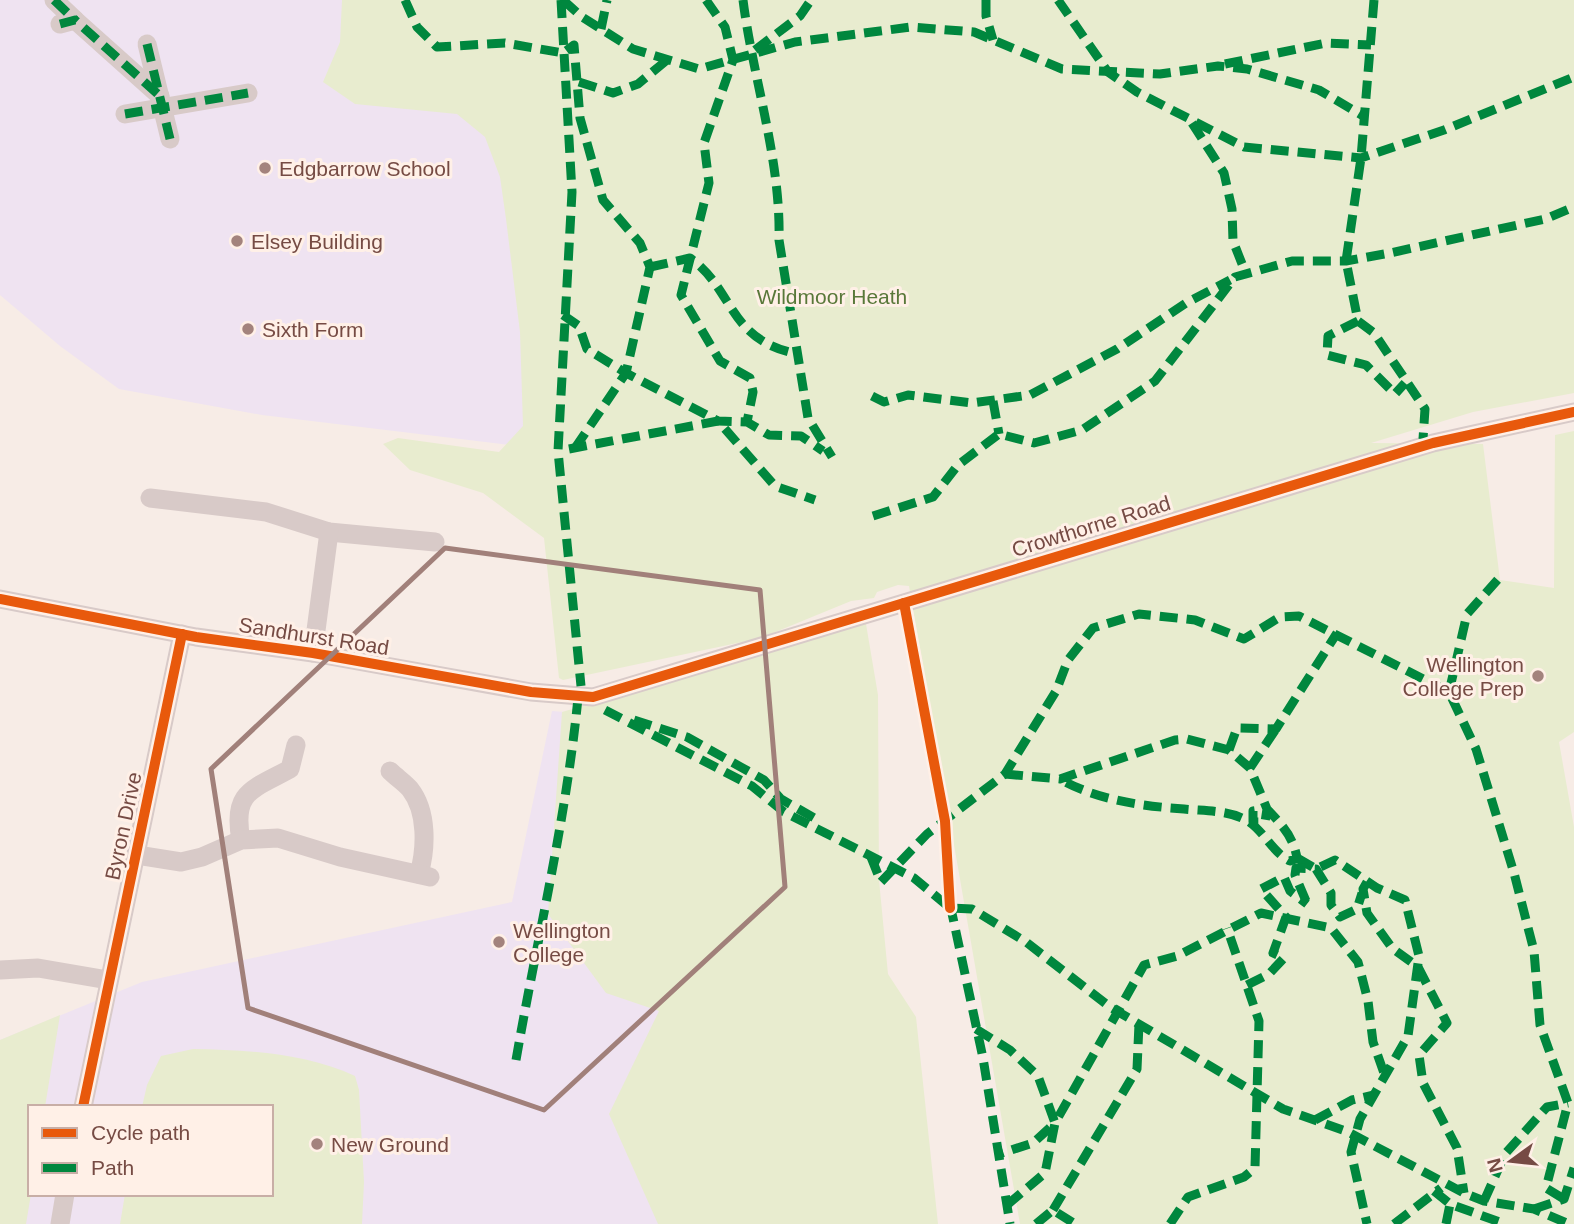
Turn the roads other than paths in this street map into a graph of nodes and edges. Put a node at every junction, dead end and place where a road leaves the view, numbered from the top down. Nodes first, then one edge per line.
1 (54, 0) edge
2 (147, 44) dead end
3 (248, 93) dead end
4 (161, 102) junction
5 (125, 114) dead end
6 (170, 139) dead end
7 (1574, 412) edge
8 (150, 498) dead end
9 (329, 532) junction
10 (435, 542) dead end
11 (0, 599) edge
12 (182, 634) junction
13 (313, 653) junction
14 (622, 689) joint
15 (296, 745) dead end
16 (390, 771) dead end
17 (241, 840) junction
18 (137, 855) junction
19 (0, 970) edge
20 (108, 980) junction
21 (83, 1105) edge
22 (65, 1196) edge
23 (60, 1224) edge

1 - 4 street
2 - 4 street
3 - 4 street
4 - 5 street
4 - 6 street
7 - 14 street, Crowthorne Road
8 - 9 street
9 - 10 street
9 - 13 street
11 - 12 street, Sandhurst Road
12 - 13 street, Sandhurst Road
12 - 18 street, Byron Drive
13 - 14 street, Sandhurst Road
15 - 17 street
16 - 17 street
17 - 18 street
18 - 20 street, Byron Drive
19 - 20 street
20 - 21 street, Byron Drive
22 - 23 street

